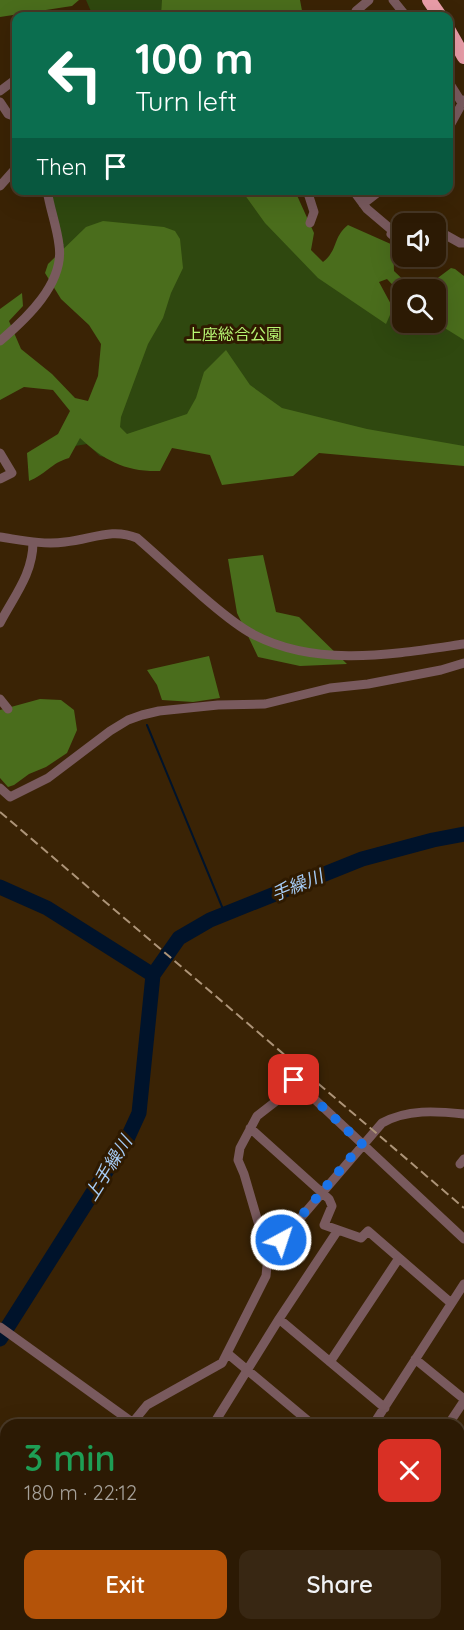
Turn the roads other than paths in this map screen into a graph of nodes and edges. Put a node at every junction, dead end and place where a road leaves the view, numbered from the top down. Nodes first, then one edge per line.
1 (369, 0) edge
2 (393, 0) edge
3 (356, 12) edge
4 (403, 12) edge
5 (453, 38) edge
6 (464, 57) edge
7 (453, 88) edge
8 (0, 102) edge
9 (462, 102) edge
10 (12, 114) edge
11 (453, 119) edge
12 (12, 172) edge
13 (0, 186) edge
14 (48, 195) edge
15 (309, 195) edge
16 (357, 195) edge
17 (375, 195) edge
18 (363, 204) junction
19 (310, 222) dead end
20 (392, 230) edge
21 (446, 235) edge
22 (464, 243) edge
23 (0, 341) edge
24 (0, 453) edge
25 (0, 479) edge
26 (0, 537) edge
27 (33, 542) junction
28 (0, 623) edge
29 (464, 644) edge
30 (464, 663) edge
31 (0, 699) edge
32 (8, 709) dead end
33 (0, 788) edge
34 (464, 1114) edge
35 (250, 1128) junction
36 (362, 1144) junction
37 (321, 1192) junction
38 (338, 1230) junction
39 (464, 1239) edge
40 (268, 1256) junction
41 (399, 1258) junction
42 (464, 1284) edge
43 (452, 1303) junction
44 (279, 1319) junction
45 (0, 1327) edge
46 (227, 1353) junction
47 (416, 1359) junction
48 (330, 1362) junction
49 (247, 1370) junction
50 (464, 1400) edge
51 (385, 1408) junction
52 (127, 1419) edge
53 (137, 1419) edge
54 (217, 1419) edge
55 (305, 1419) edge
56 (377, 1419) edge
57 (452, 1419) edge

1 - 3 street
2 - 4 street
5 - 6 highway
7 - 9 street
8 - 10 street
9 - 11 street
12 - 13 street
14 - 23 street
15 - 19 street
16 - 18 street
17 - 18 street
18 - 20 street
21 - 22 street
24 - 25 street
26 - 27 street
27 - 28 street
27 - 29 street
30 - 33 street
31 - 32 street
34 - 36 street
35 - 36 street
35 - 37 street
35 - 40 street
36 - 37 street
36 - 39 street
37 - 38 street
37 - 40 street
38 - 41 street
38 - 44 street
40 - 46 street
41 - 43 street
41 - 48 street
42 - 43 street
43 - 47 street
44 - 48 street
44 - 49 street
45 - 52 street
46 - 49 street
46 - 53 street
47 - 50 street
47 - 51 street
48 - 51 street
49 - 54 street
49 - 55 street
50 - 57 street
51 - 56 street

